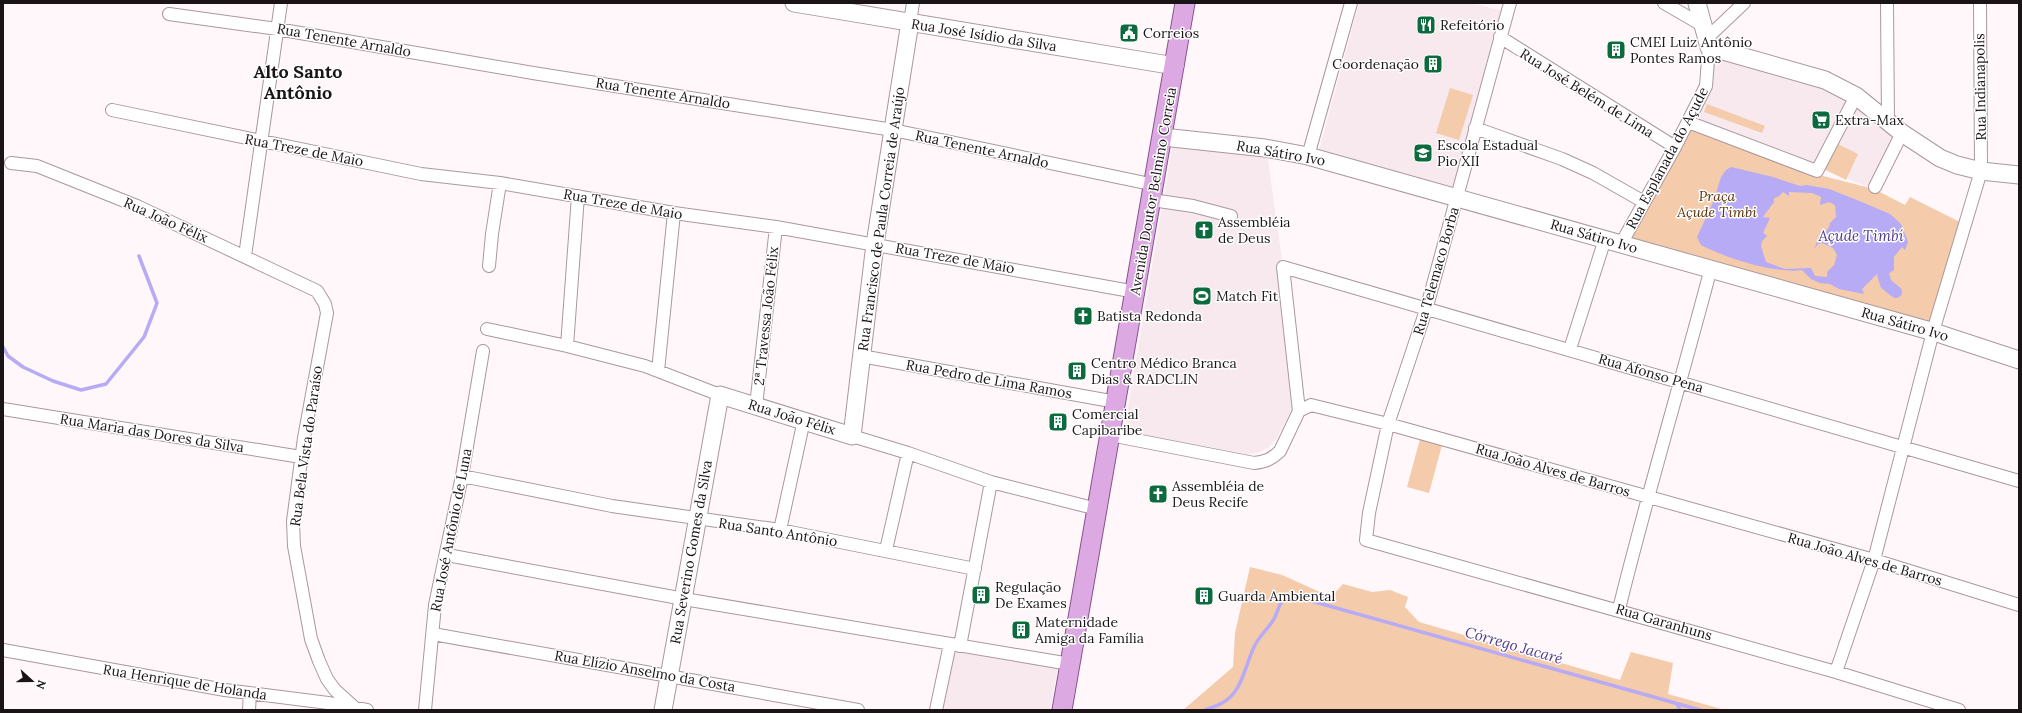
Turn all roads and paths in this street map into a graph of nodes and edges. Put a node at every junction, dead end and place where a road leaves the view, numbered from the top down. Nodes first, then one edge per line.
1 (281, 3) edge
2 (794, 3) edge
3 (913, 3) edge
4 (1185, 3) edge
5 (1351, 3) edge
6 (1664, 3) edge
7 (1697, 3) edge
8 (1744, 3) edge
9 (1887, 3) edge
10 (1980, 3) edge
11 (1507, 4) edge
12 (169, 14) dead end
13 (910, 22) junction
14 (277, 29) junction
15 (1706, 37) junction
16 (1500, 38) junction
17 (1175, 66) junction
18 (1856, 96) junction
19 (112, 110) dead end
20 (1688, 122) junction
21 (1888, 122) junction
22 (1475, 128) junction
23 (894, 130) junction
24 (1902, 133) junction
25 (1163, 137) junction
26 (262, 141) junction
27 (1675, 147) junction
28 (1308, 156) junction
29 (11, 164) dead end
30 (1981, 171) junction
31 (2019, 175) edge
32 (500, 183) junction
33 (1875, 187) dead end
34 (1153, 193) junction
35 (578, 196) junction
36 (1457, 196) junction
37 (1644, 202) junction
38 (674, 213) junction
39 (1231, 216) dead end
40 (776, 227) junction
41 (1605, 239) junction
42 (875, 244) junction
43 (1621, 244) junction
44 (245, 256) junction
45 (489, 266) dead end
46 (1711, 268) junction
47 (317, 291) joint
48 (1136, 292) junction
49 (1426, 310) junction
50 (487, 329) dead end
51 (1934, 332) junction
52 (567, 346) junction
53 (1570, 349) junction
54 (483, 351) dead end
55 (861, 356) junction
56 (2019, 360) edge
57 (658, 371) junction
58 (1681, 382) junction
59 (720, 395) junction
60 (1116, 402) junction
61 (756, 406) junction
62 (3, 409) edge
63 (1299, 410) junction
64 (804, 420) junction
65 (1388, 424) junction
66 (1110, 435) junction
67 (852, 436) junction
68 (1902, 446) junction
69 (908, 453) junction
70 (301, 457) junction
71 (462, 476) junction
72 (2019, 481) edge
73 (991, 482) junction
74 (1647, 497) junction
75 (1097, 509) junction
76 (696, 519) junction
77 (780, 530) junction
78 (1366, 540) joint
79 (886, 550) junction
80 (447, 555) junction
81 (1874, 560) junction
82 (975, 569) junction
83 (684, 599) junction
84 (2019, 605) edge
85 (1619, 609) junction
86 (433, 634) junction
87 (955, 645) junction
88 (3, 650) edge
89 (1070, 664) junction
90 (1836, 672) junction
91 (669, 675) junction
92 (250, 694) junction
93 (355, 708) junction
94 (249, 710) edge
95 (367, 710) edge
96 (425, 710) edge
97 (663, 710) edge
98 (858, 710) edge
99 (936, 710) edge
100 (1062, 710) edge
101 (1959, 710) edge

1 - 14 street
2 - 13 street, Rua José Isídio da Silva
3 - 13 street, Rua Francisco de Paula Correia de Araújo
4 - 17 main road, Avenida Doutor Belmino Correia
5 - 28 street
6 - 15 street
7 - 15 street
8 - 15 street
9 - 21 street
10 - 30 street, Rua Indianapolis
11 - 16 street, Rua Telemaco Borba
12 - 14 street, Rua Tenente Arnaldo
13 - 17 street, Rua José Isídio da Silva
13 - 23 street, Rua Francisco de Paula Correia de Araújo
14 - 23 street, Rua Tenente Arnaldo
14 - 26 street
15 - 18 street
15 - 20 street, Rua Esplanada do Açude
16 - 22 street, Rua Telemaco Borba
16 - 27 street, Rua José Belém de Lima
17 - 25 main road, Avenida Doutor Belmino Correia
18 - 20 street
18 - 21 street
19 - 26 street, Rua Treze de Maio
20 - 27 street, Rua Esplanada do Açude
21 - 24 street
22 - 36 street, Rua Telemaco Borba
22 - 37 street
23 - 34 street, Rua Tenente Arnaldo
23 - 42 street, Rua Francisco de Paula Correia de Araújo
24 - 30 street
24 - 33 street
25 - 28 street, Rua Sátiro Ivo
25 - 34 main road, Avenida Doutor Belmino Correia
26 - 32 street, Rua Treze de Maio
26 - 44 street
27 - 37 street, Rua Esplanada do Açude
28 - 36 street, Rua Sátiro Ivo
29 - 44 street, Rua João Félix
30 - 31 street
30 - 51 street, Rua Indianapolis
32 - 35 street, Rua Treze de Maio
32 - 45 street
34 - 39 street, Rua Tenente Arnaldo
34 - 48 main road, Avenida Doutor Belmino Correia
35 - 38 street, Rua Treze de Maio
35 - 52 street
36 - 41 street, Rua Sátiro Ivo
36 - 49 street, Rua Telemaco Borba
37 - 43 street, Rua Esplanada do Açude
38 - 40 street, Rua Treze de Maio
38 - 57 street
40 - 42 street, Rua Treze de Maio
40 - 61 street, 2ª Travessa João Félix
41 - 43 street, Rua Sátiro Ivo
41 - 53 street
42 - 48 street, Rua Treze de Maio
42 - 55 street, Rua Francisco de Paula Correia de Araújo
43 - 46 street, Rua Sátiro Ivo
44 - 47 street, Rua João Félix
46 - 51 street, Rua Sátiro Ivo
46 - 58 street
47 - 70 street, Rua Bela Vista do Paraíso
48 - 60 main road, Avenida Doutor Belmino Correia
49 - 53 street, Rua Afonso Pena
49 - 63 street, Rua Afonso Pena
49 - 65 street, Rua Telemaco Borba
50 - 52 street, Rua João Félix
51 - 56 street, Rua Sátiro Ivo
51 - 68 street, Rua Indianapolis
52 - 57 street, Rua João Félix
53 - 58 street, Rua Afonso Pena
54 - 71 street, Rua José Antônio de Luna
55 - 60 street, Rua Pedro de Lima Ramos
55 - 67 street, Rua Francisco de Paula Correia de Araújo
57 - 59 street, Rua João Félix
58 - 68 street, Rua Afonso Pena
58 - 74 street
59 - 61 street, Rua João Félix
59 - 76 street, Rua Severino Gomes da Silva
60 - 66 main road, Avenida Doutor Belmino Correia
61 - 64 street, Rua João Félix
62 - 70 street, Rua Maria das Dores da Silva
63 - 65 street, Rua João Alves de Barros
63 - 66 street
64 - 67 street, Rua João Félix
64 - 77 street
65 - 74 street, Rua João Alves de Barros
65 - 78 street, Rua Telemaco Borba
66 - 75 main road, Avenida Doutor Belmino Correia
67 - 69 street, Rua João Félix
68 - 72 street, Rua Afonso Pena
68 - 81 street, Rua Indianapolis
69 - 73 street, Rua João Félix
69 - 79 street
70 - 93 street, Rua Bela Vista do Paraíso
71 - 76 street, Rua Santo Antônio
71 - 80 street, Rua José Antônio de Luna
73 - 75 street, Rua João Félix
73 - 82 street
74 - 81 street, Rua João Alves de Barros
74 - 85 street
75 - 89 main road, Avenida Doutor Belmino Correia
76 - 77 street, Rua Santo Antônio
76 - 83 street, Rua Severino Gomes da Silva
77 - 79 street, Rua Santo Antônio
78 - 85 street, Rua Garanhuns
79 - 82 street, Rua Santo Antônio
80 - 83 street
80 - 86 street, Rua José Antônio de Luna
81 - 84 street, Rua João Alves de Barros
81 - 90 street, Rua Indianapolis
82 - 87 street
83 - 87 street
83 - 91 street, Rua Severino Gomes da Silva
85 - 90 street, Rua Garanhuns
86 - 91 street, Rua Elízio Anselmo da Costa
86 - 96 street, Rua José Antônio de Luna
87 - 89 street
87 - 99 street
88 - 92 street, Rua Henrique de Holanda
89 - 100 main road, Avenida Doutor Belmino Correia
90 - 101 street, Rua Garanhuns
91 - 97 street, Rua Severino Gomes da Silva
91 - 98 street, Rua Elízio Anselmo da Costa
92 - 93 street, Rua Henrique de Holanda
92 - 94 street
93 - 95 street, Rua Henrique de Holanda

